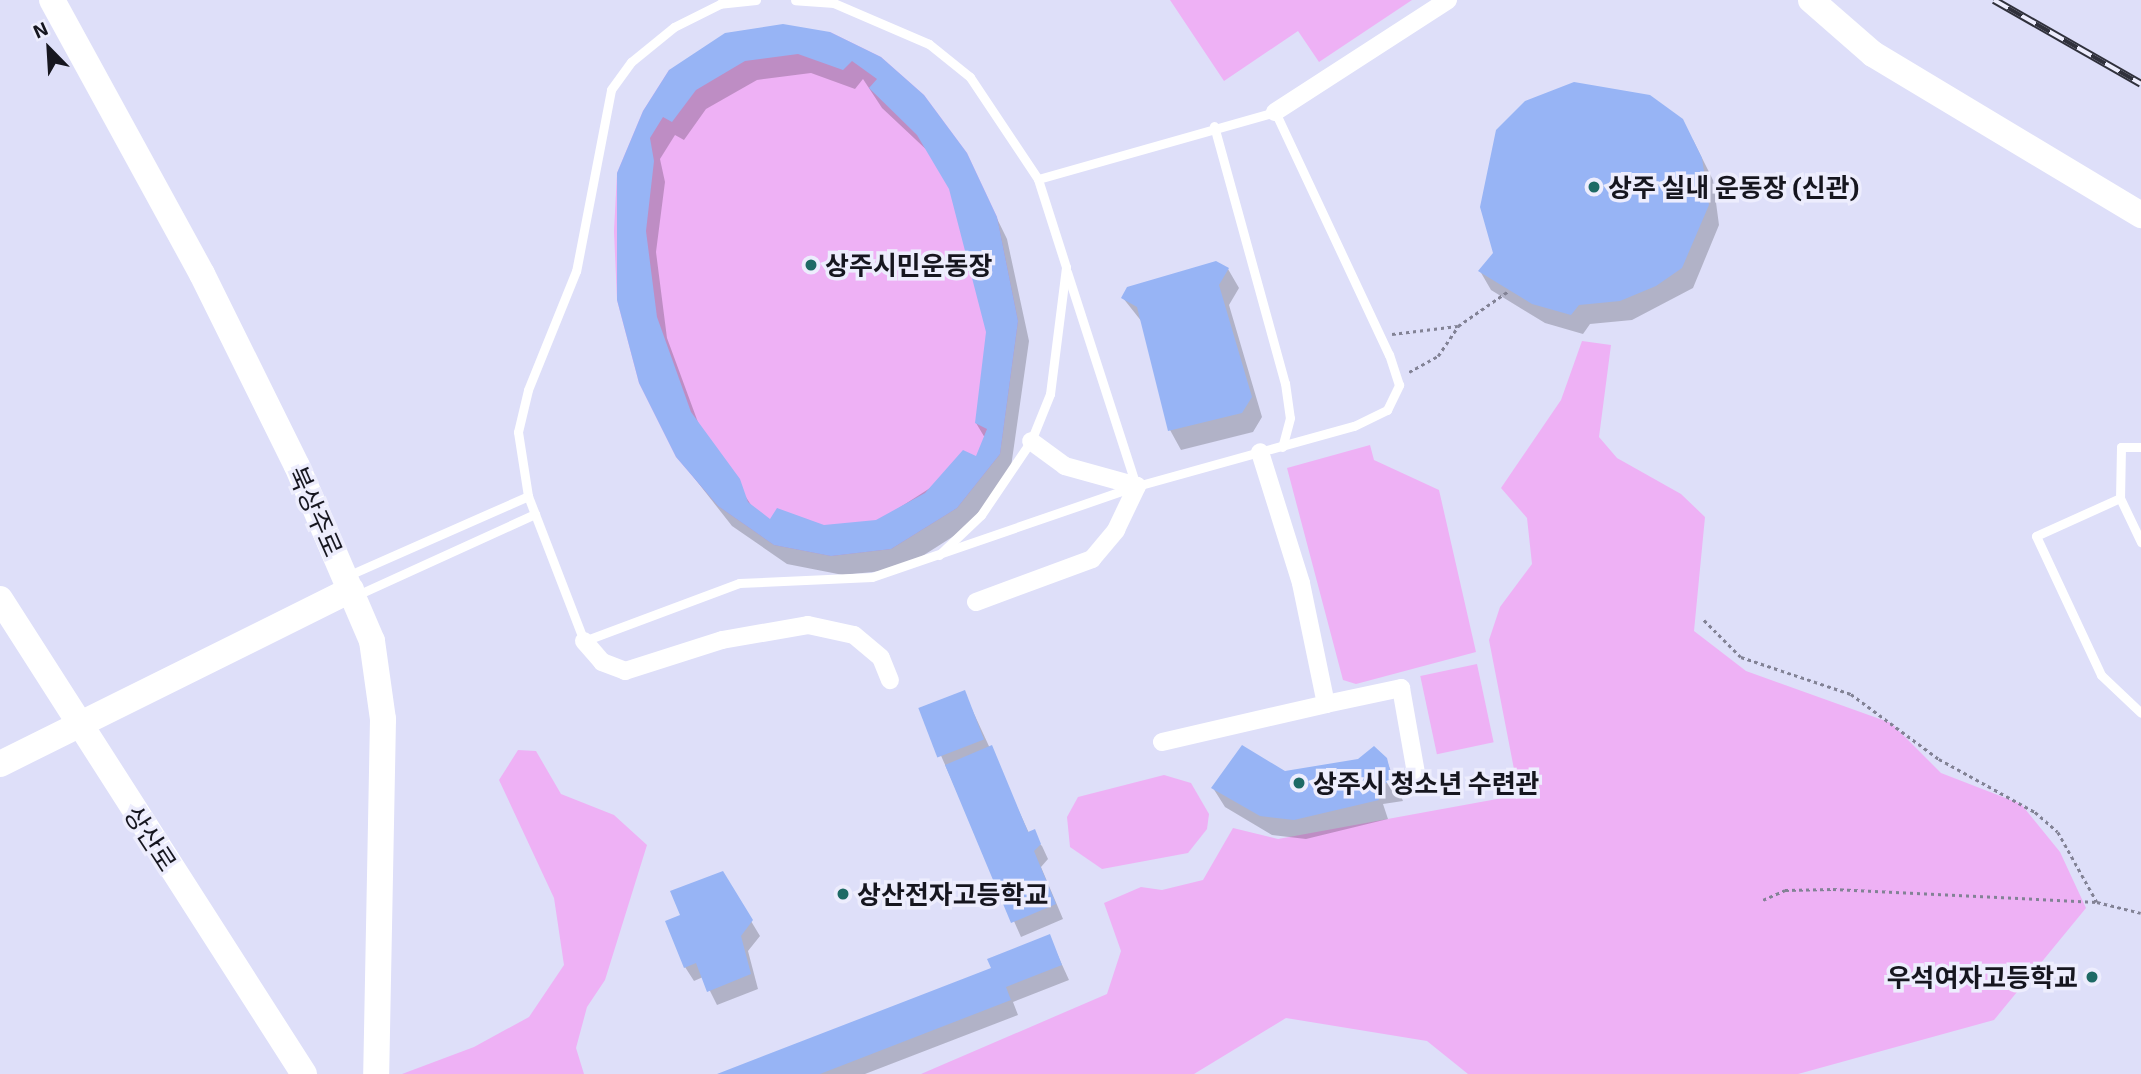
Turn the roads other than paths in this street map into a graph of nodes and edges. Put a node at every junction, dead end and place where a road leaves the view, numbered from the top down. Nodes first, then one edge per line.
1 (52, 0) edge
2 (738, 0) edge
3 (756, 0) edge
4 (795, 0) edge
5 (1448, 0) edge
6 (1811, 0) edge
7 (1275, 112) junction
8 (1214, 126) junction
9 (1038, 179) junction
10 (2141, 215) edge
11 (1066, 267) junction
12 (1031, 441) junction
13 (1282, 447) junction
14 (2141, 447) edge
15 (1260, 452) junction
16 (1137, 486) junction
17 (528, 496) junction
18 (2120, 498) junction
19 (535, 514) junction
20 (2141, 542) edge
21 (936, 558) junction
22 (350, 588) junction
23 (0, 599) edge
24 (976, 602) dead end
25 (584, 641) junction
26 (890, 680) dead end
27 (1326, 704) junction
28 (2141, 713) edge
29 (77, 724) junction
30 (1161, 742) dead end
31 (0, 765) edge
32 (1417, 779) dead end
33 (304, 1074) edge
34 (376, 1074) edge

1 - 22 street, 북상주로
2 - 3 lane
2 - 17 lane
4 - 9 lane
5 - 7 street
6 - 10 street
7 - 8 lane
7 - 13 lane
8 - 9 lane
8 - 13 lane
9 - 11 lane
11 - 12 lane
11 - 16 lane
12 - 16 street
12 - 21 lane
13 - 15 lane
14 - 18 lane
15 - 16 lane
15 - 27 street
16 - 21 lane
16 - 24 street
17 - 19 lane
17 - 22 lane
18 - 20 lane
18 - 28 lane
19 - 22 lane
19 - 25 lane
21 - 25 lane
22 - 29 street
22 - 34 street, 북상주로
23 - 29 street, 상산로
25 - 26 street
27 - 30 street
27 - 32 street
29 - 31 street
29 - 33 street, 상산로

